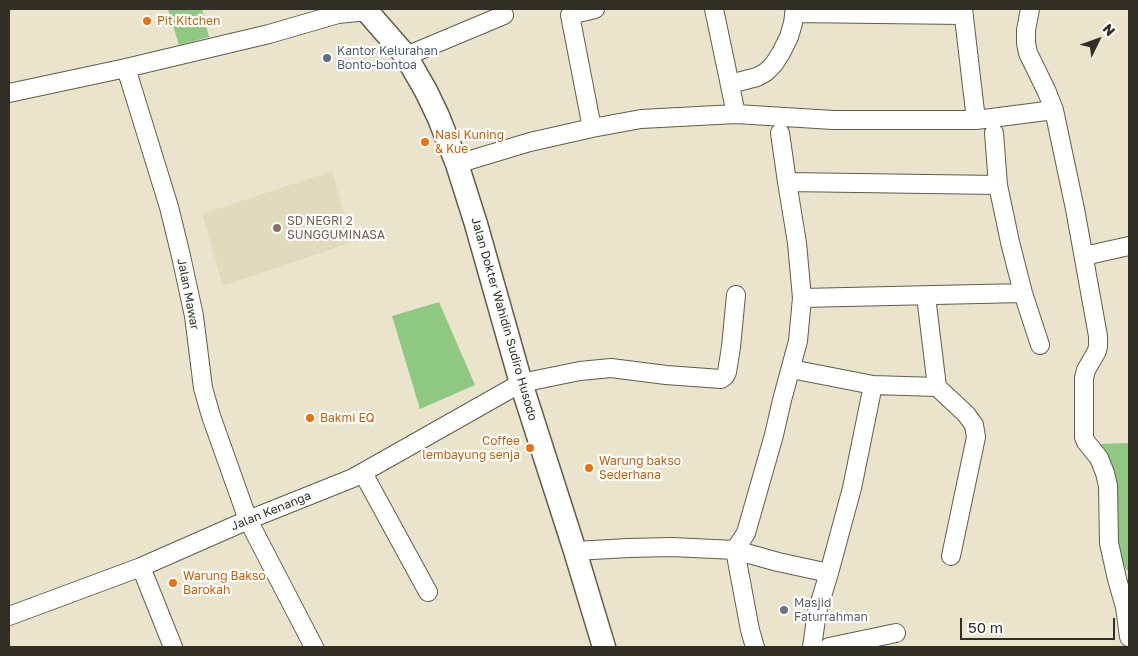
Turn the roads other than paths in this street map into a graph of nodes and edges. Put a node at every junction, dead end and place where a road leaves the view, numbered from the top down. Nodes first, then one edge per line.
1 (594, 9) edge
2 (714, 9) edge
3 (1030, 9) edge
4 (366, 10) edge
5 (794, 11) edge
6 (569, 12) edge
7 (964, 12) edge
8 (504, 15) dead end
9 (406, 56) junction
10 (126, 68) junction
11 (730, 84) junction
12 (9, 93) edge
13 (1054, 110) junction
14 (736, 114) junction
15 (976, 120) junction
16 (592, 128) junction
17 (780, 133) dead end
18 (994, 133) dead end
19 (457, 164) junction
20 (788, 182) junction
21 (998, 184) junction
22 (1129, 246) edge
23 (1084, 256) junction
24 (1023, 293) junction
25 (736, 294) dead end
26 (926, 296) junction
27 (802, 298) junction
28 (1040, 345) dead end
29 (791, 370) junction
30 (521, 383) junction
31 (873, 385) junction
32 (936, 387) junction
33 (363, 473) junction
34 (248, 520) junction
35 (735, 550) junction
36 (575, 552) junction
37 (951, 556) dead end
38 (141, 567) junction
39 (829, 573) junction
40 (428, 592) dead end
41 (9, 616) edge
42 (1129, 629) edge
43 (896, 633) dead end
44 (173, 647) edge
45 (314, 647) edge
46 (604, 647) edge
47 (755, 647) edge
48 (812, 647) edge
49 (829, 647) edge

1 - 6 street
2 - 11 street
3 - 13 street
4 - 9 street, Jalan Dokter Wahidin Sudiro Husodo
4 - 10 street
5 - 7 street
5 - 11 street
6 - 16 street
7 - 15 street
8 - 9 street
9 - 19 street, Jalan Dokter Wahidin Sudiro Husodo
10 - 12 street
10 - 34 street, Jalan Mawar
11 - 14 street
13 - 15 street
13 - 23 street
14 - 15 street
14 - 16 street
16 - 19 street
17 - 20 street
18 - 21 street
19 - 30 street, Jalan Dokter Wahidin Sudiro Husodo
20 - 21 street
20 - 27 street
21 - 24 street
22 - 23 street
23 - 42 street
24 - 26 street
24 - 28 street
25 - 30 street, Jalan Kenanga
26 - 27 street
26 - 32 street
27 - 29 street
29 - 31 street
29 - 35 street
30 - 33 street, Jalan Kenanga
30 - 36 street, Jalan Dokter Wahidin Sudiro Husodo
31 - 32 street
31 - 39 street
32 - 37 street
33 - 34 street, Jalan Kenanga
33 - 40 street
34 - 38 street, Jalan Kenanga
34 - 45 street, Jalan Mawar
35 - 36 street
35 - 39 street
35 - 47 street
36 - 46 street, Jalan Dokter Wahidin Sudiro Husodo
38 - 41 street, Jalan Kenanga
38 - 44 street
39 - 48 street
43 - 49 street

